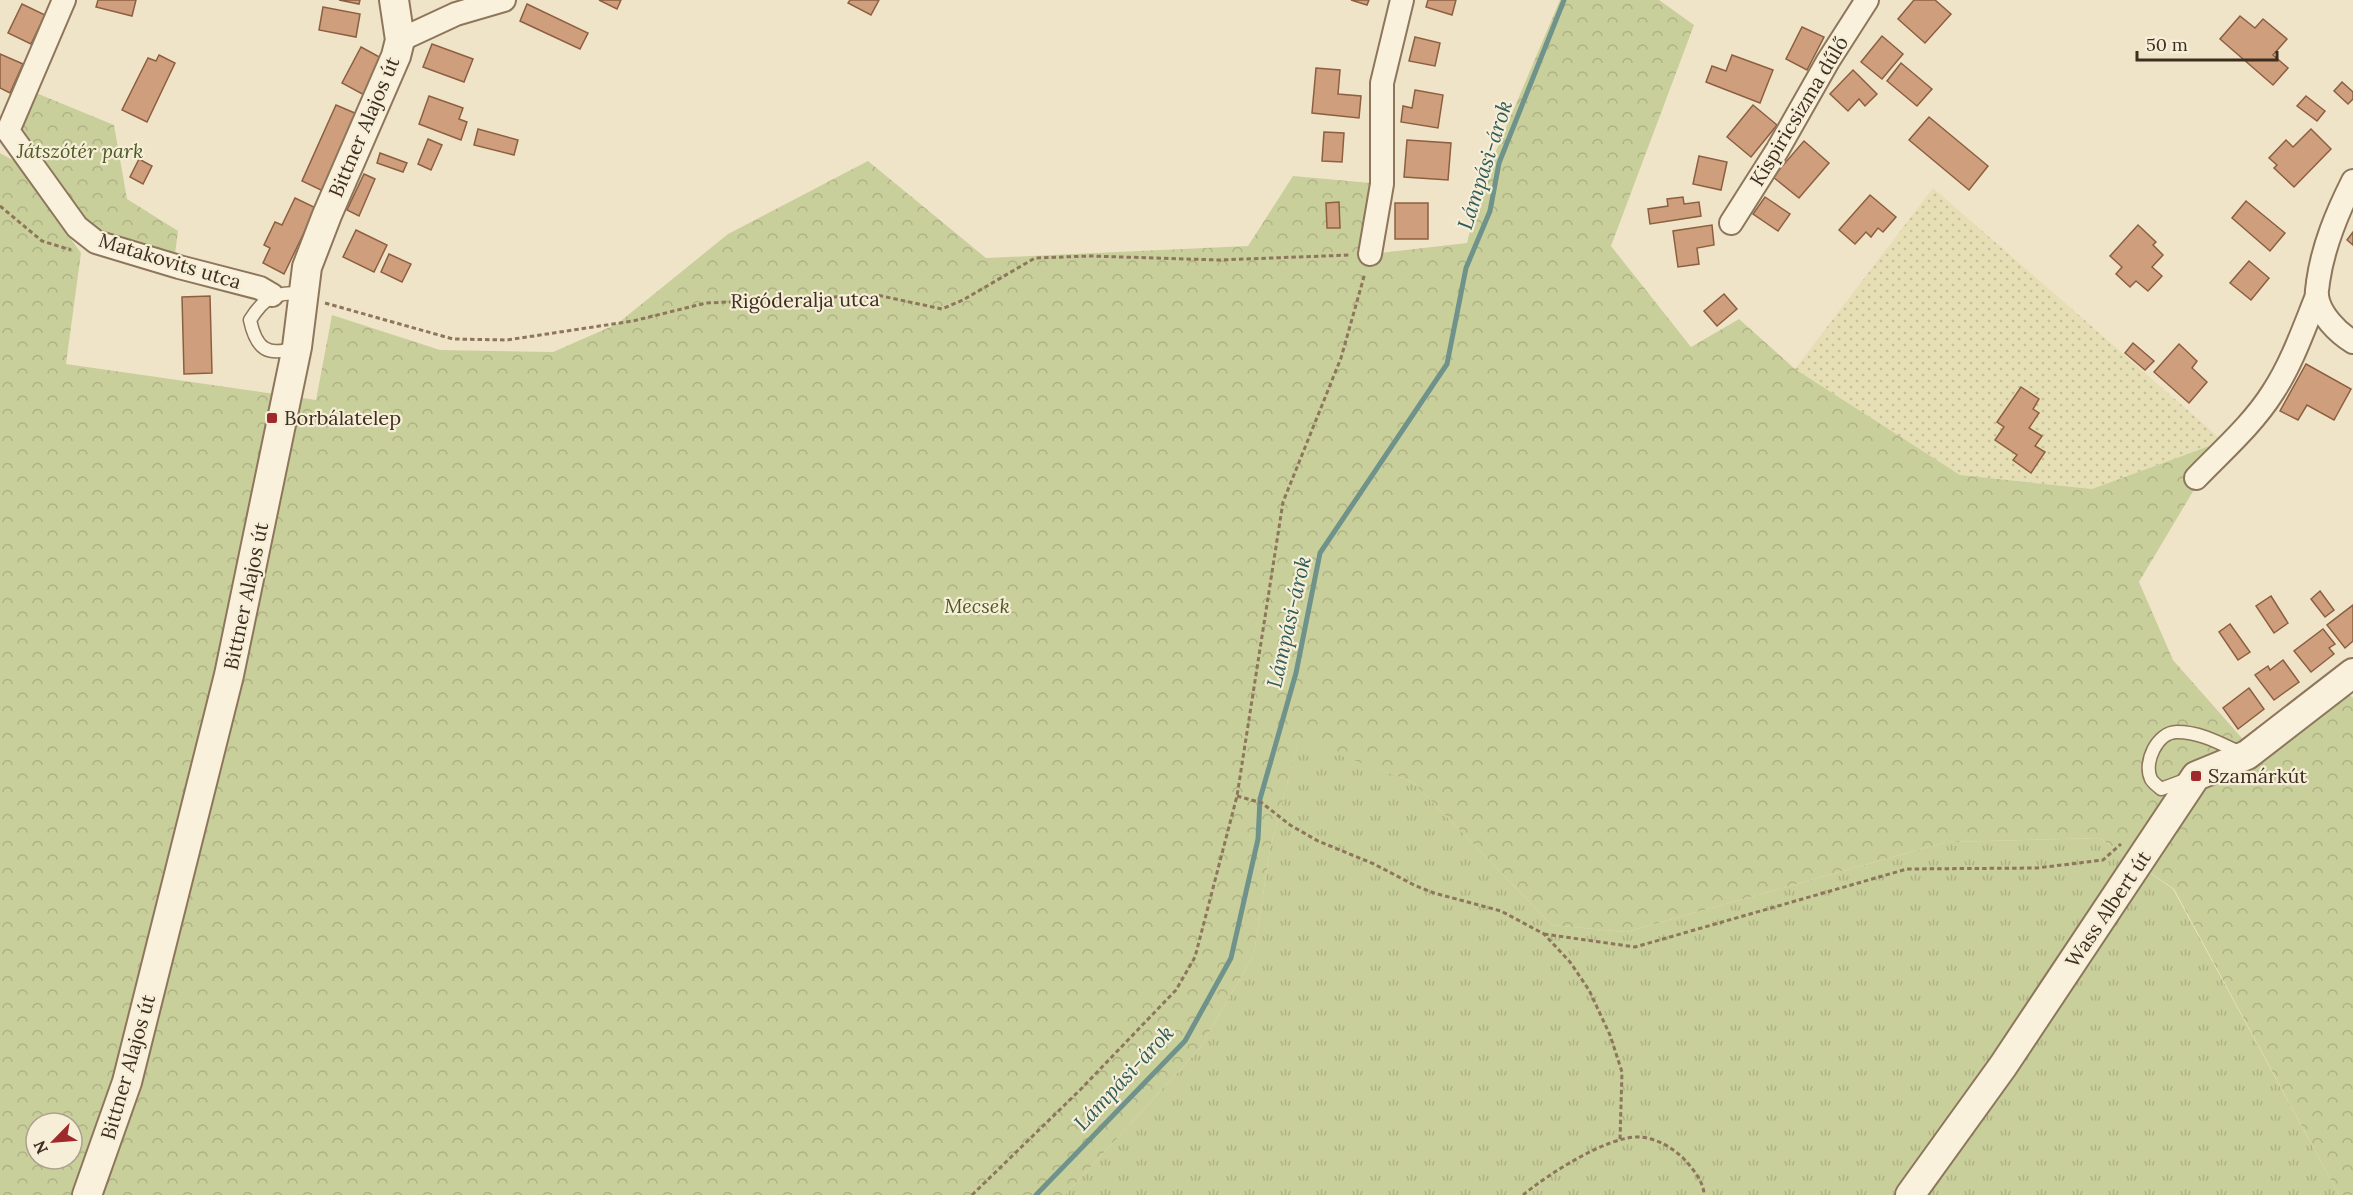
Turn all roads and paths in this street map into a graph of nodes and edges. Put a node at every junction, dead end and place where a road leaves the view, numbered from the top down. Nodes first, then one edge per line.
1 (64, 0) edge
2 (394, 0) edge
3 (504, 0) edge
4 (1402, 0) edge
5 (1867, 0) edge
6 (400, 40) junction
7 (4, 129) edge
8 (2353, 181) edge
9 (0, 206) edge
10 (1731, 222) dead end
11 (96, 242) junction
12 (1370, 254) junction
13 (272, 295) junction
14 (302, 296) junction
15 (2317, 296) junction
16 (2353, 342) edge
17 (297, 347) junction
18 (2196, 477) dead end
19 (2353, 673) edge
20 (2247, 755) junction
21 (2196, 776) junction
22 (1237, 796) junction
23 (2128, 837) dead end
24 (1544, 934) junction
25 (1620, 1140) junction
26 (87, 1195) edge
27 (972, 1195) edge
28 (1523, 1195) edge
29 (1704, 1195) edge
30 (1910, 1195) edge

1 - 7 street, Matakovits utca
2 - 6 street, Bittner Alajos út
3 - 6 street
4 - 12 street
5 - 10 street, Kispiricsizma dűlő
6 - 14 street, Bittner Alajos út
7 - 11 street, Matakovits utca
8 - 15 street
9 - 11 path
11 - 13 street, Matakovits utca
12 - 14 path, Rigóderalja utca
12 - 22 path
13 - 14 lane
13 - 17 lane
14 - 17 street, Bittner Alajos út
15 - 16 street
15 - 18 street
17 - 26 street, Bittner Alajos út
19 - 20 street
20 - 21 street
20 - 21 lane
21 - 30 street, Wass Albert út
22 - 24 path
22 - 27 path
23 - 24 path
24 - 25 path
25 - 28 path
25 - 29 path

